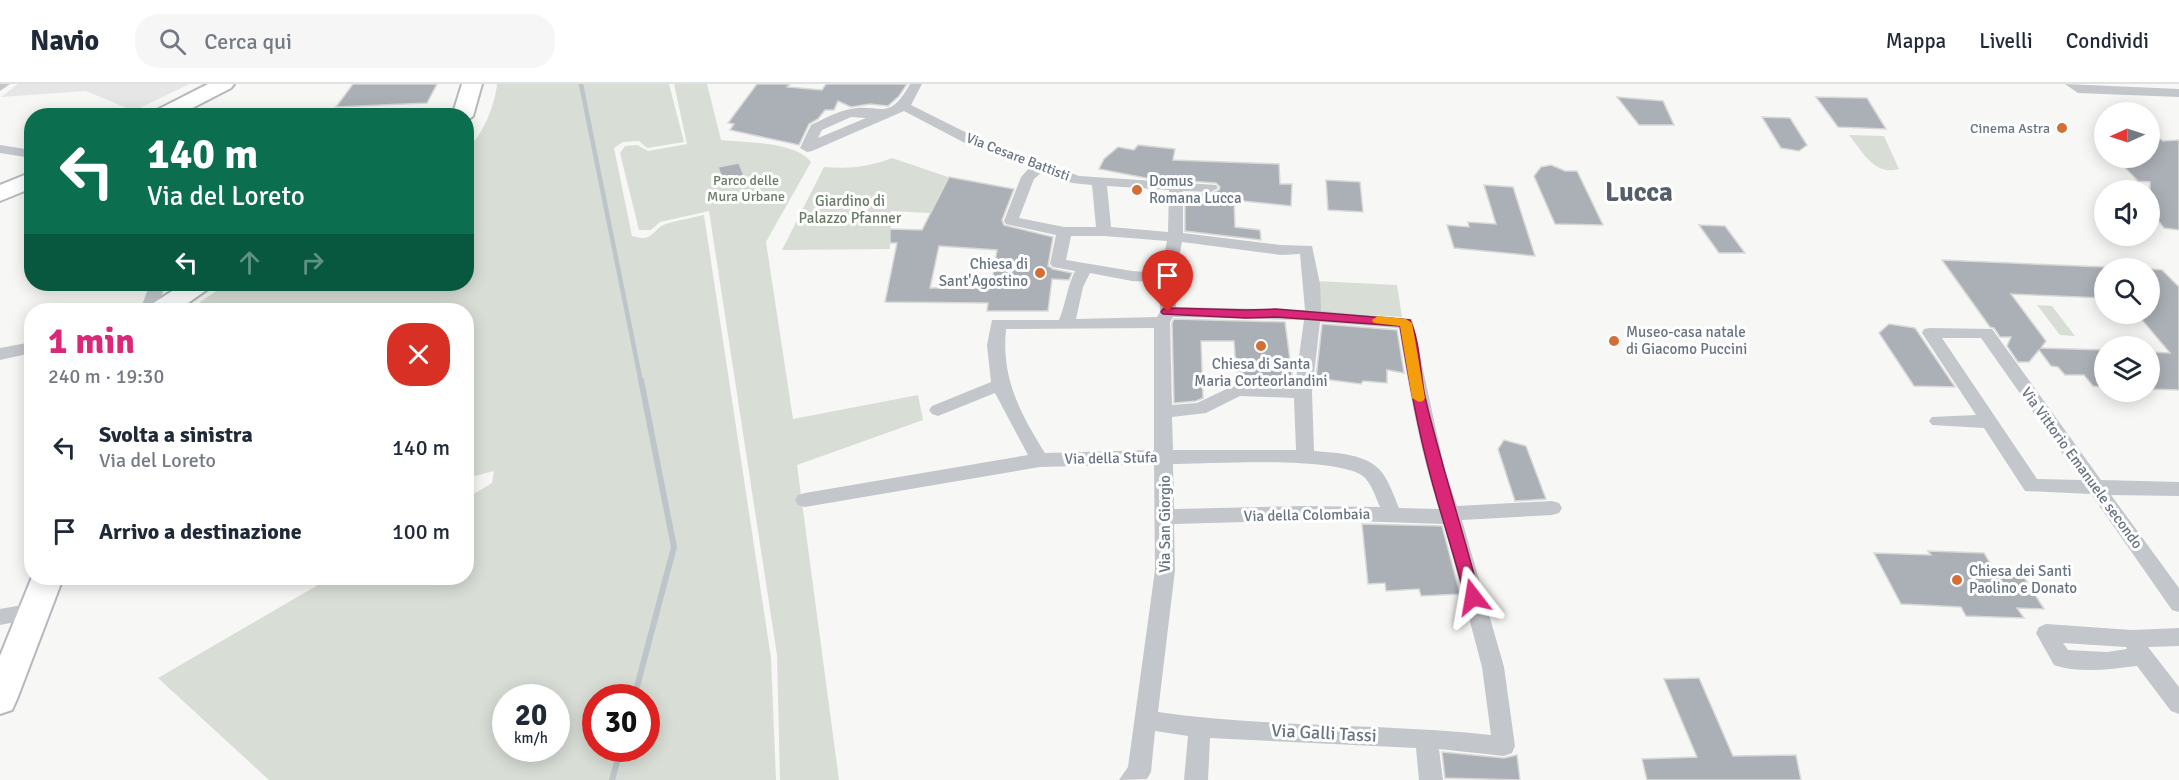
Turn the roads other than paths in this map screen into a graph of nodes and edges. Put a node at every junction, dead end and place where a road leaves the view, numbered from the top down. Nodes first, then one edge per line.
1 (4, 84) edge
2 (224, 84) edge
3 (472, 84) edge
4 (916, 84) edge
5 (2173, 84) edge
6 (2075, 86) edge
7 (0, 87) edge
8 (2179, 91) edge
9 (904, 106) junction
10 (176, 108) edge
11 (464, 108) edge
12 (890, 114) junction
13 (0, 149) edge
14 (24, 153) edge
15 (1040, 166) junction
16 (1100, 181) junction
17 (24, 183) edge
18 (1176, 185) junction
19 (1210, 188) dead end
20 (0, 194) edge
21 (1104, 231) junction
22 (1064, 232) junction
23 (1174, 237) junction
24 (1085, 267) junction
25 (1167, 278) junction
26 (189, 291) edge
27 (171, 303) edge
28 (1312, 315) junction
29 (1165, 317) junction
30 (1065, 325) junction
31 (24, 349) edge
32 (0, 354) edge
33 (999, 385) junction
34 (1302, 392) junction
35 (938, 410) dead end
36 (1163, 412) junction
37 (1938, 420) dead end
38 (1992, 425) junction
39 (1166, 457) junction
40 (1305, 458) junction
41 (1040, 460) junction
42 (2094, 486) junction
43 (2179, 489) edge
44 (805, 500) dead end
45 (1552, 508) dead end
46 (1393, 514) junction
47 (1164, 516) junction
48 (1450, 516) junction
49 (44, 585) edge
50 (2179, 604) edge
51 (34, 611) junction
52 (0, 617) edge
53 (2179, 637) edge
54 (0, 699) edge
55 (2179, 704) edge
56 (1145, 720) junction
57 (1200, 728) junction
58 (1426, 738) junction
59 (1131, 780) edge
60 (1196, 780) edge
61 (1431, 780) edge

1 - 7 street
2 - 10 main road
3 - 11 main road
4 - 9 street
5 - 8 street
6 - 8 street
9 - 12 street
9 - 15 street, Via Cesare Battisti
12 - 12 street
13 - 14 street
15 - 16 street, Via Cesare Battisti
15 - 22 street
16 - 18 street, Via Cesare Battisti
16 - 21 street
17 - 20 main road
18 - 19 street, Via Cesare Battisti
18 - 23 street, Via San Giorgio
21 - 22 street
21 - 23 street
22 - 24 street
23 - 25 street, Via San Giorgio
23 - 28 street
24 - 25 street
24 - 30 street
25 - 29 street, Via San Giorgio
26 - 27 main road
28 - 29 street
28 - 34 street
28 - 48 street
29 - 30 street
29 - 36 street, Via San Giorgio
30 - 33 street
31 - 32 street
33 - 35 street
33 - 41 street
34 - 36 street
34 - 40 street
36 - 39 street, Via San Giorgio
37 - 38 street
38 - 42 street
38 - 42 street, Via Vittorio Emanuele secondo
39 - 40 street, Via della Stufa
39 - 41 street, Via della Stufa
39 - 47 street, Via San Giorgio
40 - 46 street, Via della Stufa
41 - 44 street, Via della Stufa
42 - 43 street
42 - 50 street, Via Vittorio Emanuele secondo
45 - 48 street, Via della Colombaia
46 - 47 street, Via della Colombaia
46 - 48 street, Via della Colombaia
47 - 56 street, Via San Giorgio
48 - 58 street, Via Galli Tassi
49 - 51 main road
51 - 52 street
51 - 54 main road
53 - 55 street
56 - 57 street, Via Galli Tassi
56 - 59 street, Via San Giorgio
57 - 58 street, Via Galli Tassi
57 - 60 street
58 - 61 street

